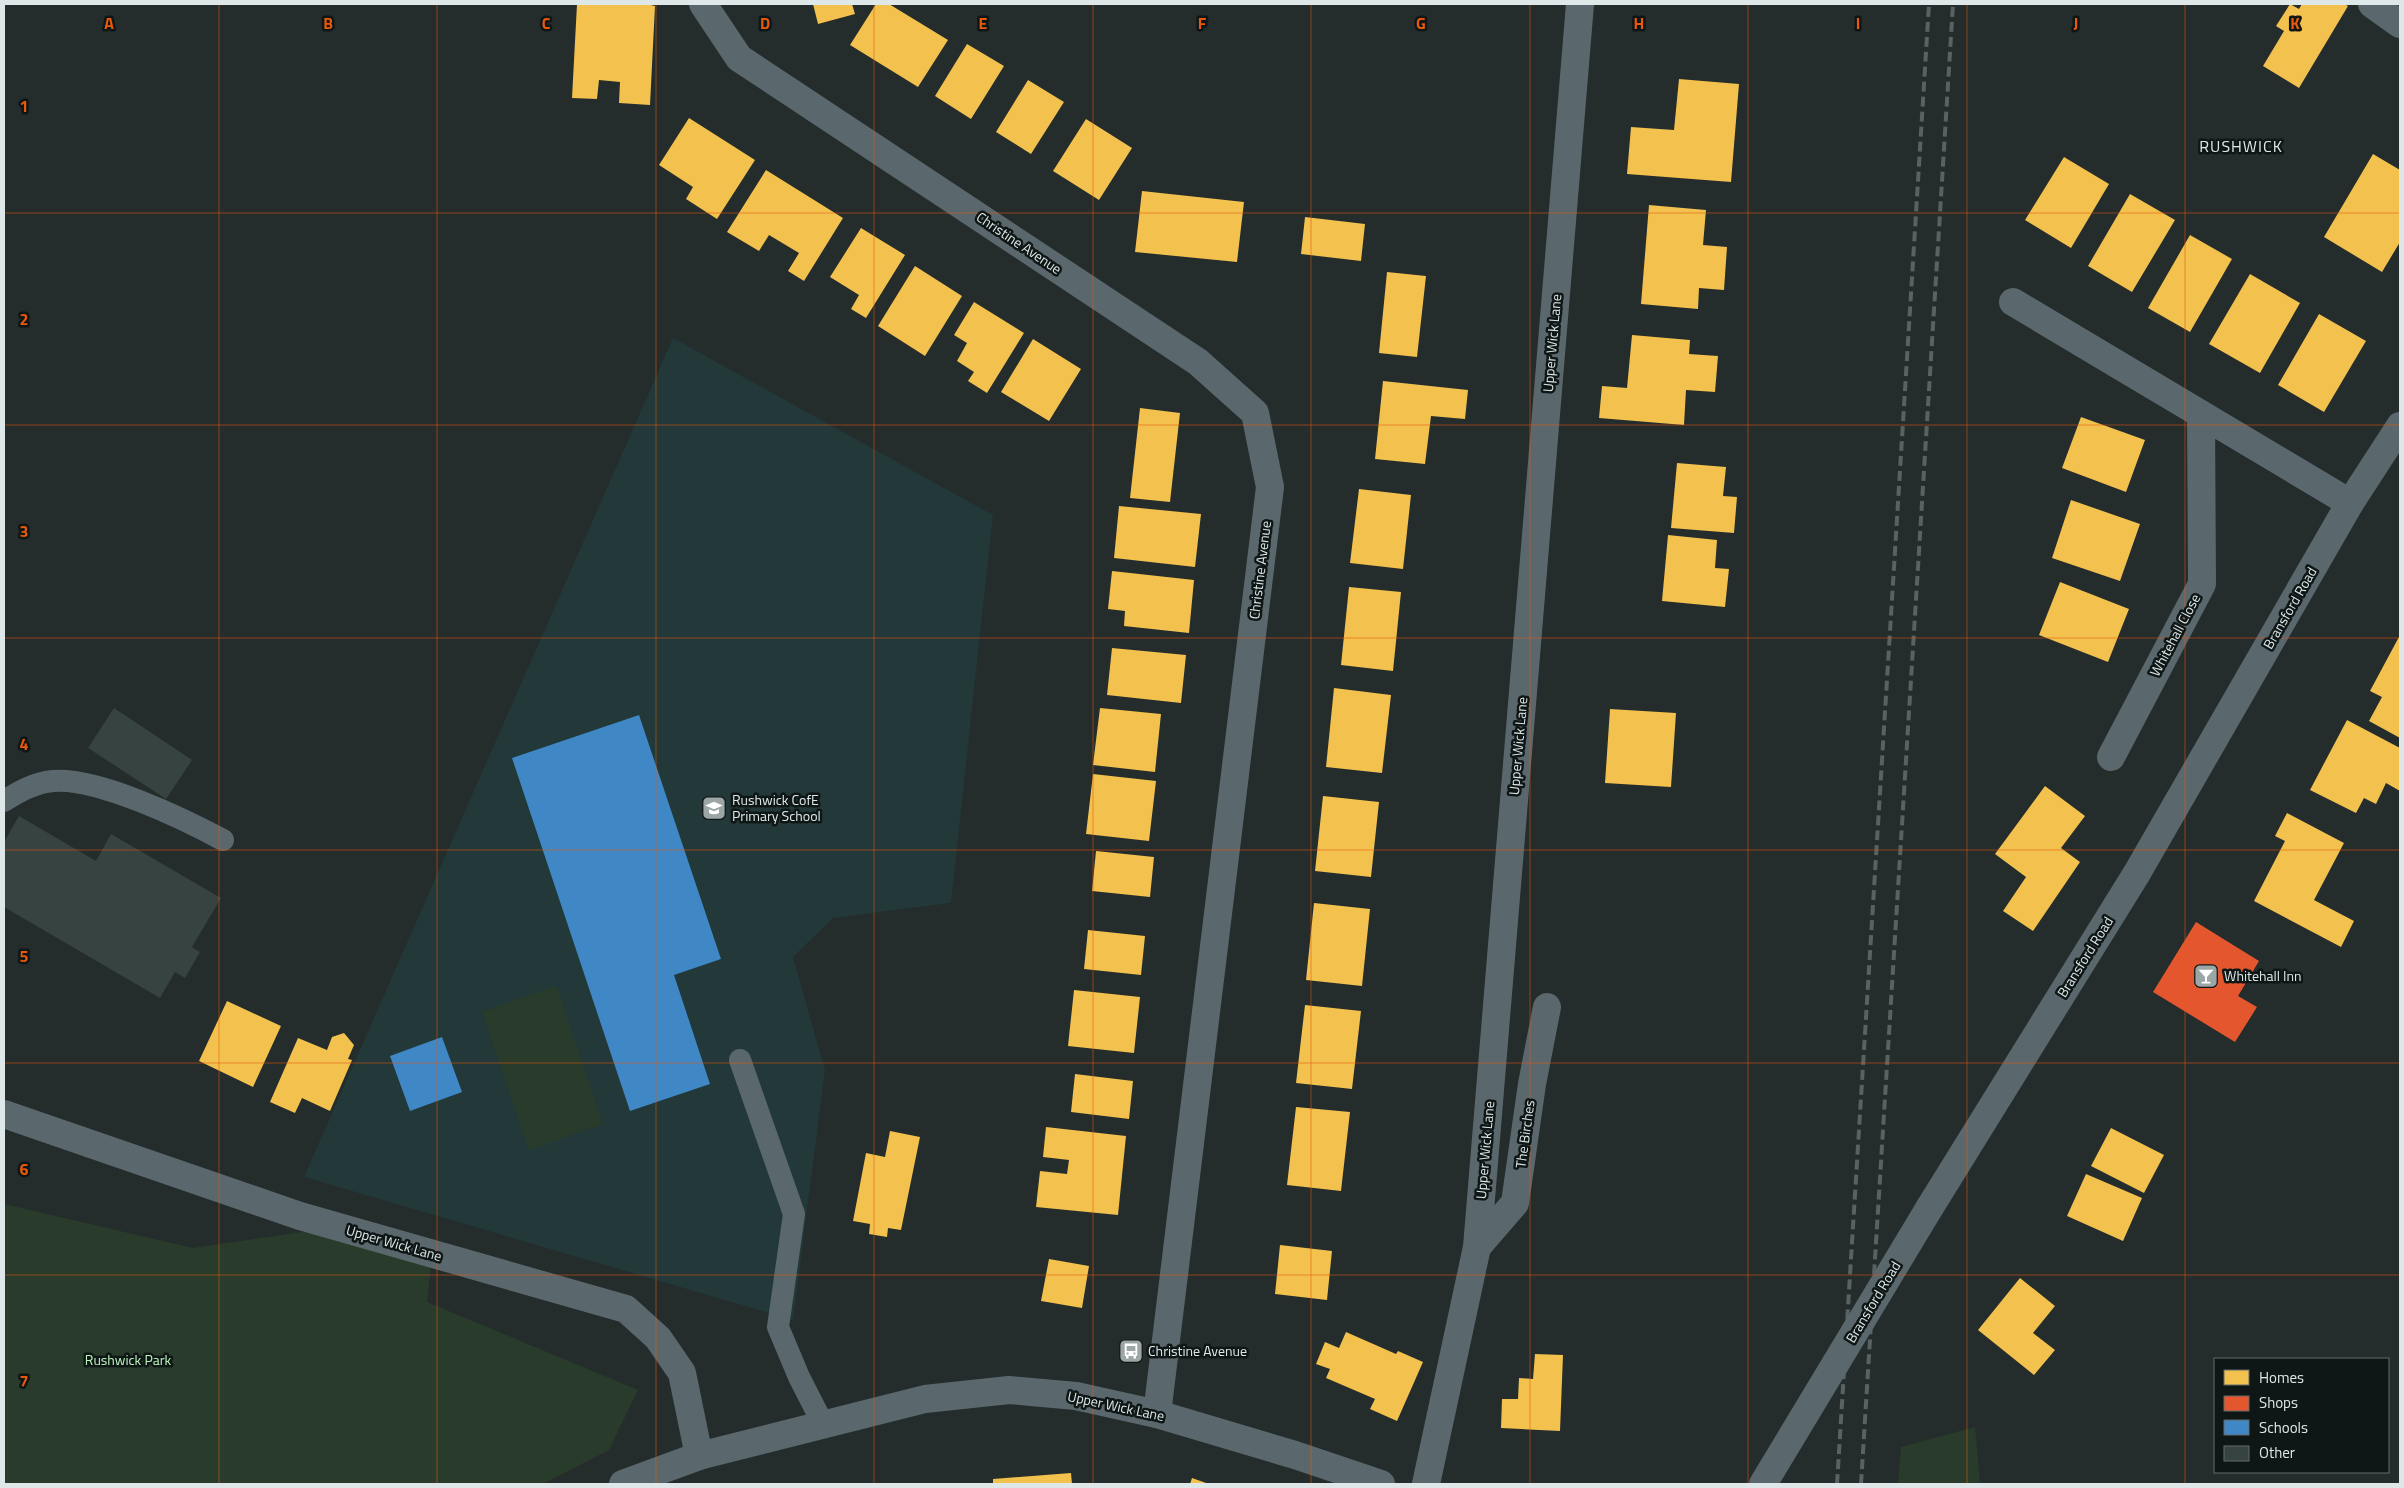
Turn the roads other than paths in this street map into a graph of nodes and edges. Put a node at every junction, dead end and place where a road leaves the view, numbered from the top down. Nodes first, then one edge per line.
1 (703, 4) edge
2 (1580, 4) edge
3 (2372, 4) edge
4 (2400, 24) edge
5 (2013, 302) dead end
6 (2201, 414) junction
7 (2400, 426) edge
8 (2350, 503) junction
9 (2111, 757) dead end
10 (4, 801) edge
11 (223, 840) dead end
12 (1547, 1007) dead end
13 (740, 1060) dead end
14 (4, 1114) edge
15 (1476, 1247) junction
16 (1157, 1414) junction
17 (823, 1424) junction
18 (699, 1456) junction
19 (623, 1484) edge
20 (1381, 1484) edge
21 (1426, 1484) edge
22 (1763, 1484) edge

1 - 16 street, Christine Avenue
2 - 15 street, Upper Wick Lane
3 - 4 street
5 - 6 street
6 - 8 street
6 - 9 street, Whitehall Close
7 - 8 street, Bransford Road
8 - 22 street, Bransford Road, bridge
10 - 11 lane
12 - 15 street, The Birches
13 - 17 lane
14 - 18 street, Upper Wick Lane
15 - 21 street, Upper Wick Lane
16 - 17 street, Upper Wick Lane
16 - 20 street, Upper Wick Lane
17 - 18 street, Upper Wick Lane
18 - 19 street, Upper Wick Lane

